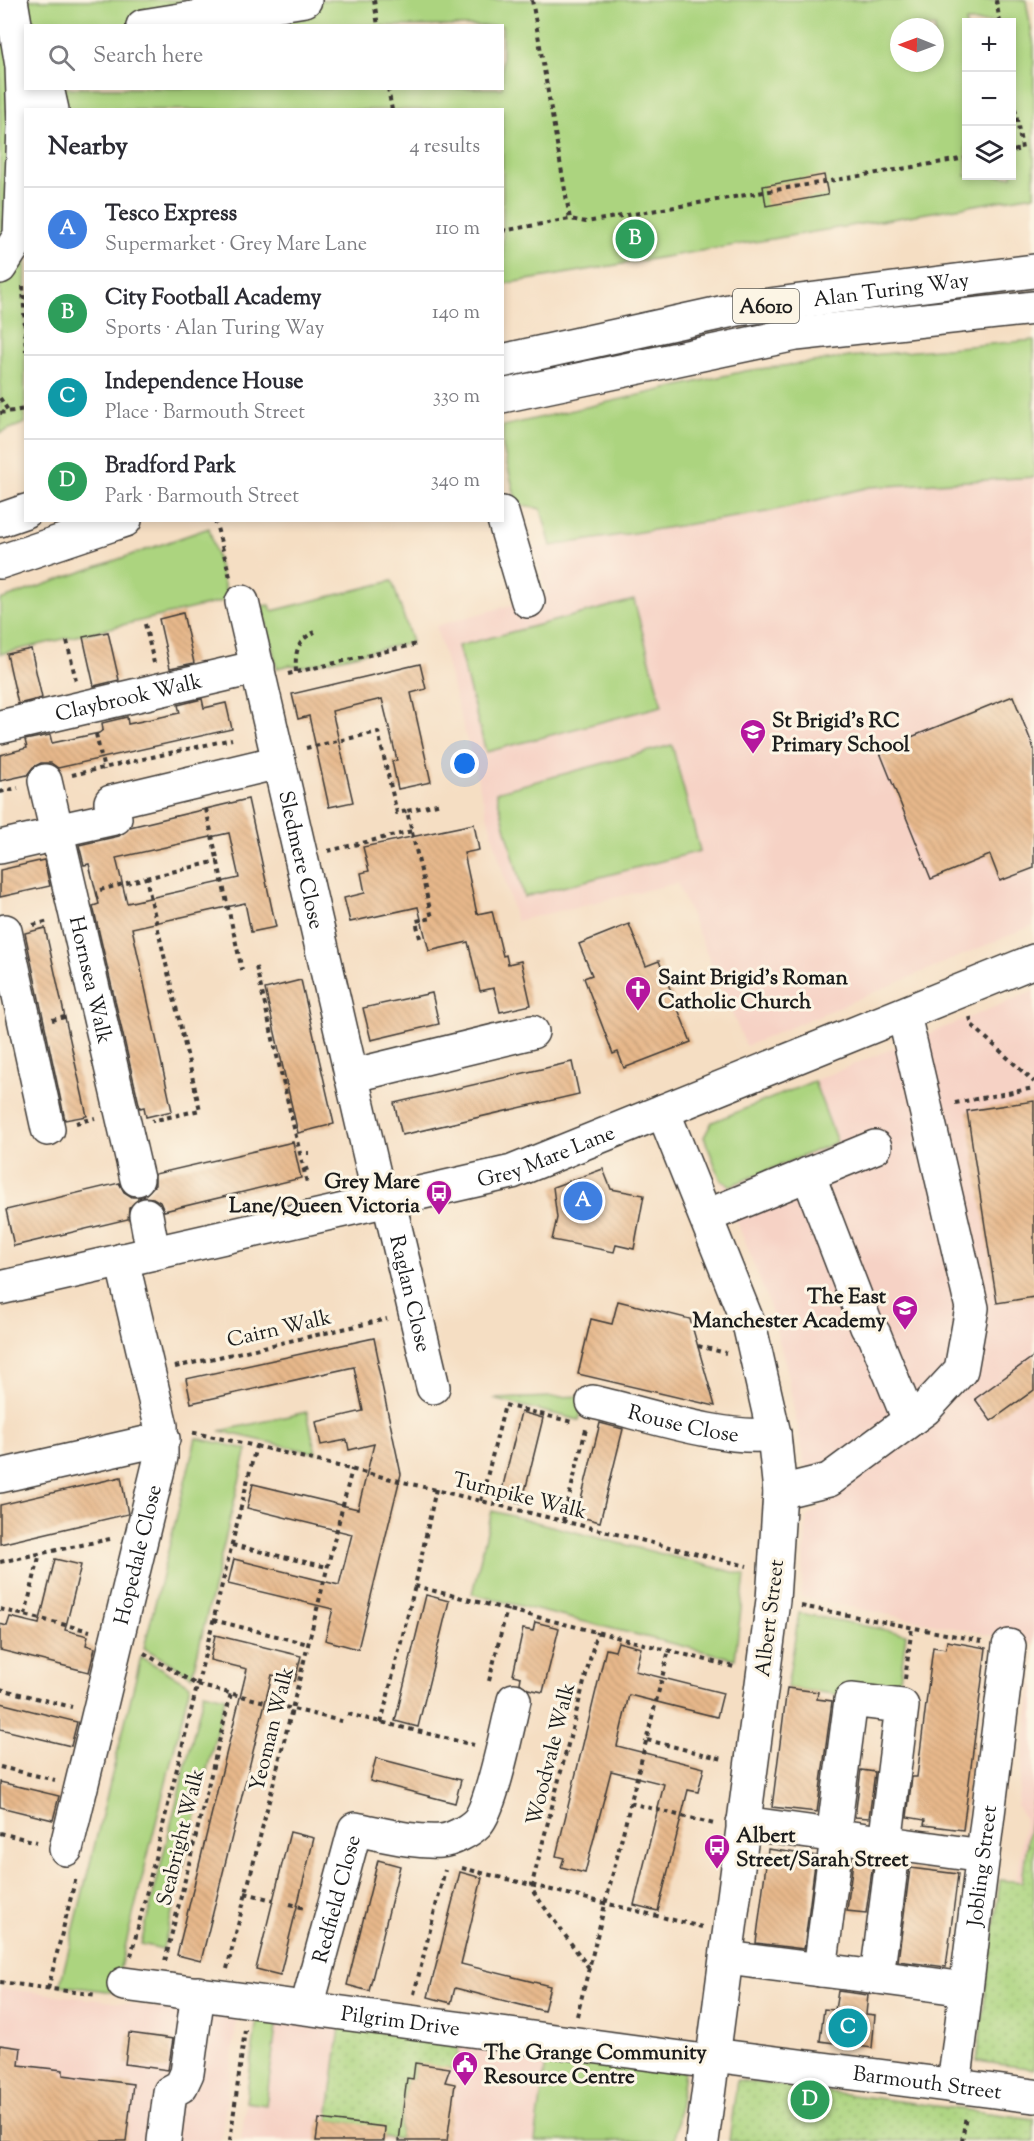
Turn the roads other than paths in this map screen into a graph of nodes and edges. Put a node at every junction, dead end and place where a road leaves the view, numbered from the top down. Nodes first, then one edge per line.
1 (11, 0) edge
2 (27, 0) edge
3 (305, 0) edge
4 (33, 24) edge
5 (155, 24) edge
6 (47, 90) edge
7 (52, 108) edge
8 (22, 180) junction
9 (0, 204) edge
10 (1034, 271) edge
11 (12, 274) edge
12 (1034, 308) edge
13 (504, 361) edge
14 (504, 396) edge
15 (24, 512) edge
16 (0, 520) edge
17 (504, 520) edge
18 (119, 522) edge
19 (0, 562) edge
20 (528, 601) dead end
21 (242, 603) road end
22 (259, 674) junction
23 (0, 727) edge
24 (278, 758) junction
25 (45, 781) road end
26 (57, 832) junction
27 (0, 847) edge
28 (5, 931) road end
29 (1034, 961) edge
30 (904, 1015) junction
31 (16, 1019) edge
32 (532, 1032) dead end
33 (351, 1076) junction
34 (663, 1112) junction
35 (48, 1129) road end
36 (875, 1147) dead end
37 (808, 1174) junction
38 (137, 1179) dead end
39 (384, 1199) junction
40 (146, 1215) dead end
41 (706, 1216) junction
42 (153, 1253) junction
43 (122, 1260) junction
44 (0, 1288) edge
45 (433, 1387) dead end
46 (590, 1414) road end
47 (909, 1420) junction
48 (162, 1433) junction
49 (774, 1434) junction
50 (0, 1476) edge
51 (780, 1492) junction
52 (1009, 1646) road end
53 (501, 1691) road end
54 (743, 1827) junction
55 (835, 1837) junction
56 (889, 1844) junction
57 (66, 1849) road end
58 (983, 1856) junction
59 (728, 1946) junction
60 (820, 1970) junction
61 (877, 1977) junction
62 (124, 1983) road end
63 (966, 1989) junction
64 (222, 1996) junction
65 (307, 2007) junction
66 (713, 2059) junction
67 (954, 2086) junction
68 (1034, 2096) edge
69 (164, 2141) edge
70 (702, 2141) edge

1 - 8 main road
2 - 4 main road
3 - 5 main road
6 - 7 main road
8 - 9 main road
8 - 11 main road
10 - 13 main road, Alan Turing Way / A6010
12 - 14 main road, Alan Turing Way / A6010
15 - 16 main road
17 - 20 main road
18 - 19 main road
21 - 22 main road
22 - 23 main road, Claybrook Walk
22 - 24 main road
24 - 26 main road, Sledmere Close
24 - 33 main road, Sledmere Close
25 - 26 main road, Hornsea Walk
26 - 27 main road
26 - 38 main road, Hornsea Walk
28 - 31 main road
29 - 30 main road, Grey Mare Lane
30 - 34 main road, Grey Mare Lane
30 - 47 main road
31 - 35 main road
32 - 33 main road
33 - 39 main road, Sledmere Close
34 - 39 main road, Grey Mare Lane
34 - 41 main road, Albert Street
36 - 37 main road
37 - 41 main road
37 - 47 main road
39 - 42 main road, Grey Mare Lane
39 - 45 main road, Raglan Close
40 - 42 main road
41 - 49 main road, Albert Street
42 - 43 main road, Grey Mare Lane
43 - 44 main road, Grey Mare Lane
43 - 48 main road, Hopedale Close
46 - 49 main road, Rouse Close
47 - 51 main road
48 - 50 main road
48 - 57 main road, Hopedale Close
49 - 51 main road, Albert Street
51 - 54 main road, Albert Street
52 - 58 main road, Jobling Street
53 - 65 main road, Redfield Close
54 - 55 main road
54 - 59 main road, Albert Street
55 - 56 main road
55 - 56 main road
55 - 60 main road
56 - 58 main road
56 - 61 main road
58 - 63 main road, Jobling Street
59 - 60 main road
59 - 66 main road, Albert Street
60 - 61 main road
61 - 63 main road
62 - 64 main road, Pilgrim Drive
63 - 67 main road, Jobling Street
64 - 65 main road, Pilgrim Drive
64 - 69 main road
65 - 66 main road, Pilgrim Drive
66 - 67 main road, Barmouth Street
66 - 70 main road, Albert Street
67 - 68 main road, Barmouth Street

